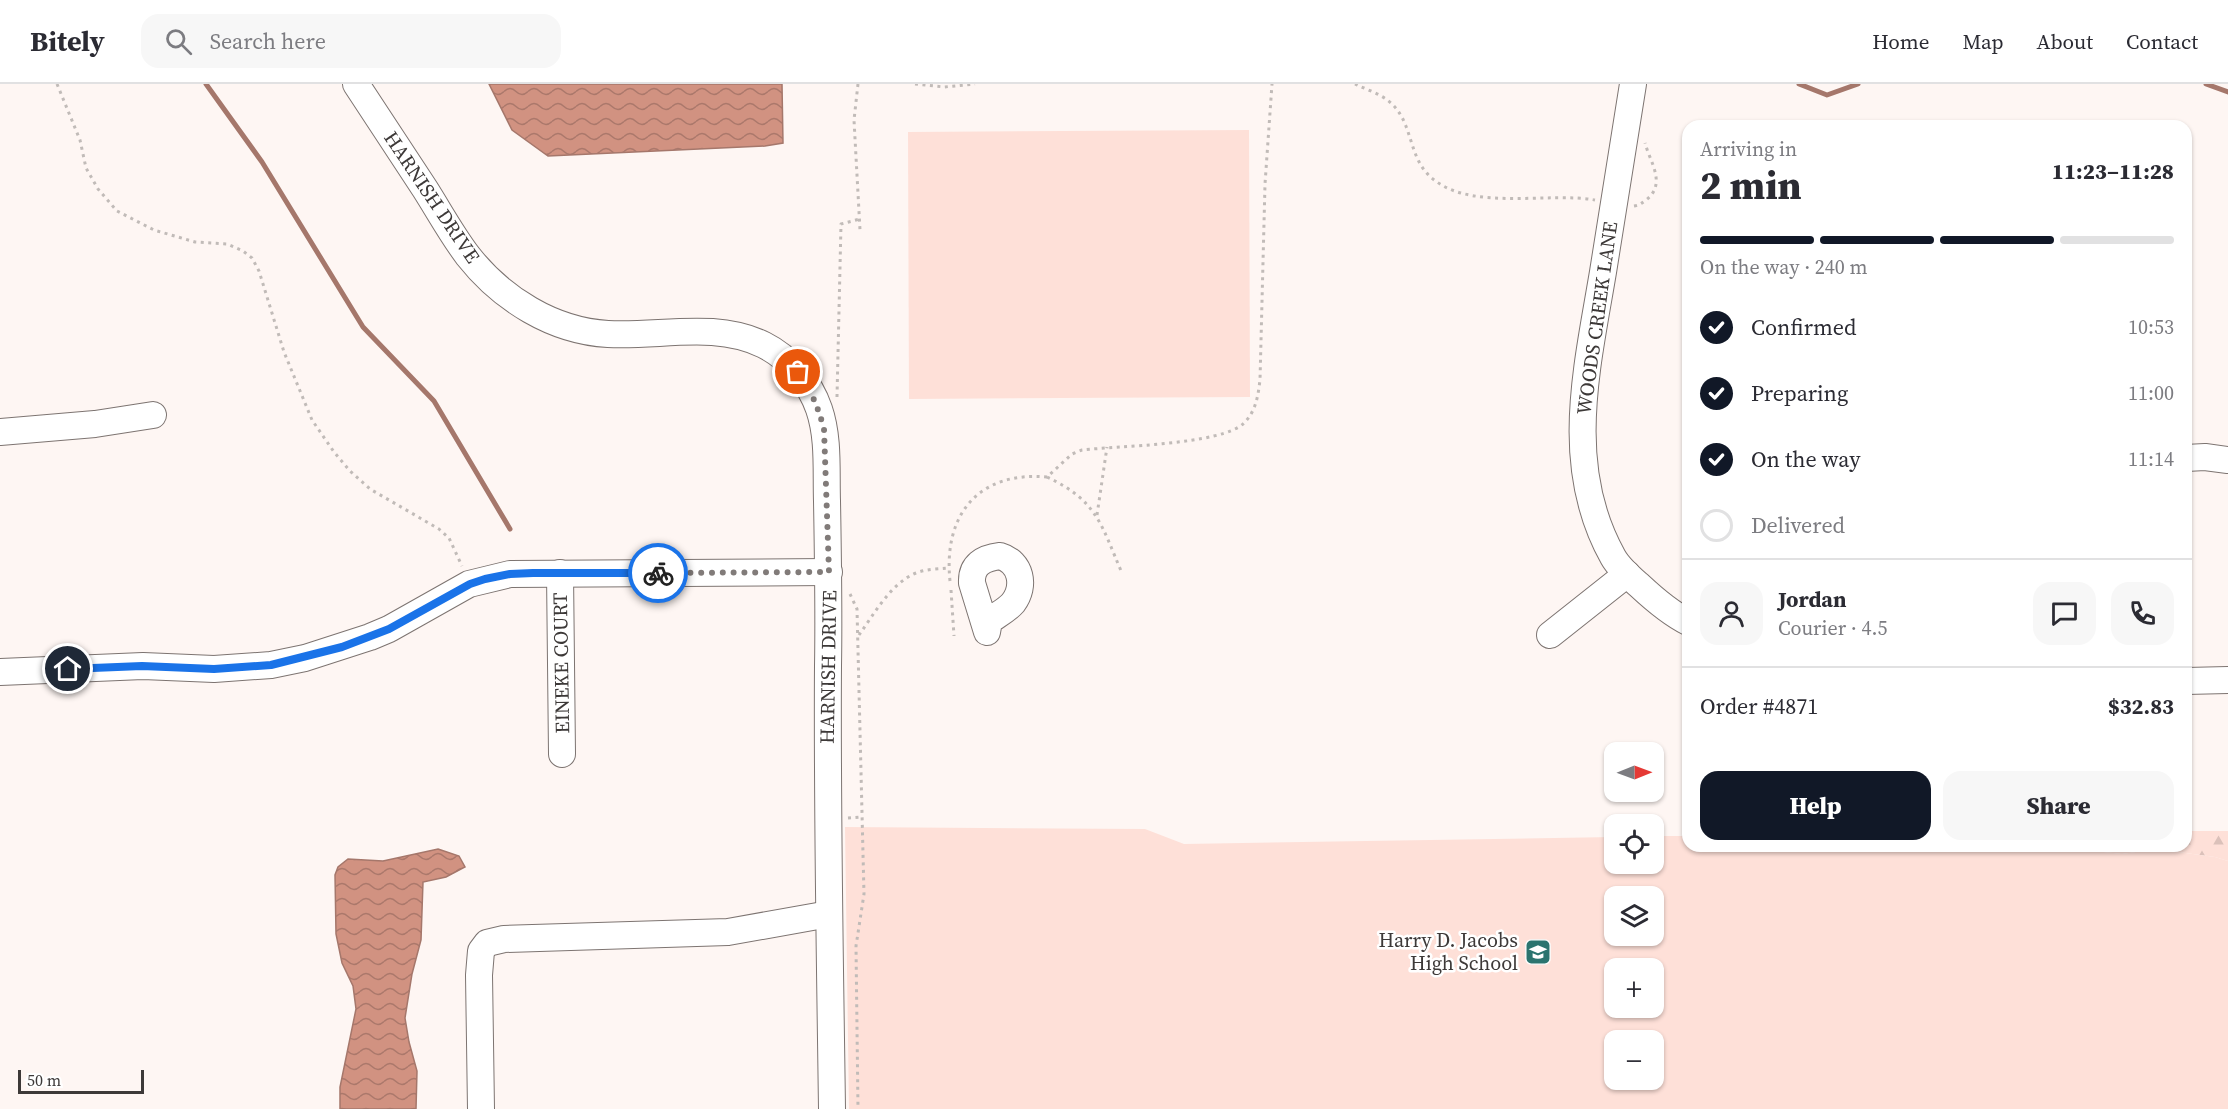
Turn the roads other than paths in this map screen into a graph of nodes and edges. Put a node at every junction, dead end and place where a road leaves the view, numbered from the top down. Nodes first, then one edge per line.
1 (356, 84) edge
2 (1633, 84) edge
3 (153, 415) dead end
4 (0, 432) edge
5 (2192, 458) edge
6 (2228, 460) edge
7 (829, 572) junction
8 (560, 573) junction
9 (1627, 574) junction
10 (1682, 618) edge
11 (1550, 635) dead end
12 (0, 672) edge
13 (2228, 680) edge
14 (2192, 681) edge
15 (562, 754) dead end
16 (829, 914) junction
17 (481, 1109) edge
18 (832, 1109) edge

1 - 7 street, HARNISH DRIVE
2 - 9 street, WOODS CREEK LANE
3 - 4 street
5 - 6 street
7 - 8 street
7 - 16 street, HARNISH DRIVE
8 - 12 street
8 - 15 street, EINEKE COURT
9 - 10 street, WOODS CREEK LANE
9 - 11 street
13 - 14 street
16 - 17 street
16 - 18 street, HARNISH DRIVE

